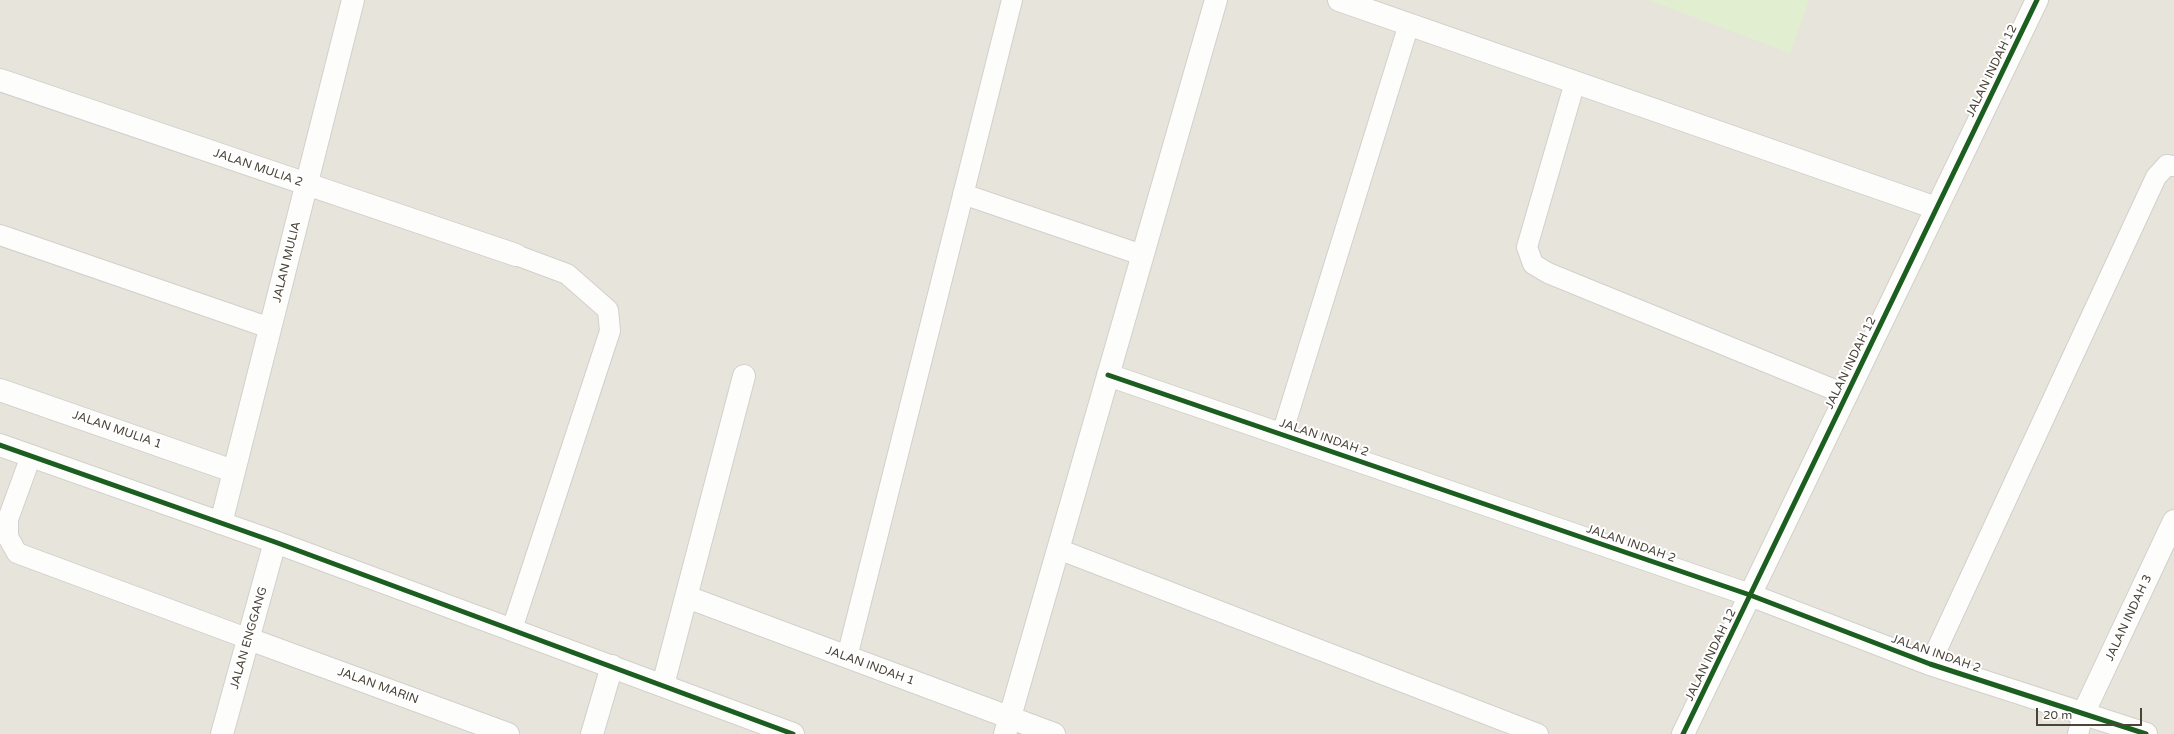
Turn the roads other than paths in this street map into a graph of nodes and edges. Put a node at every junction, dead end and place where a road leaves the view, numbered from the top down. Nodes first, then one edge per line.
1 (353, 0) edge
2 (1012, 0) edge
3 (1216, 0) edge
4 (1339, 0) edge
5 (2037, 0) edge
6 (1409, 24) junction
7 (0, 80) edge
8 (1575, 82) junction
9 (2174, 166) edge
10 (306, 184) junction
11 (963, 194) junction
12 (1936, 208) junction
13 (0, 235) edge
14 (516, 255) joint
15 (1142, 255) junction
16 (270, 328) junction
17 (1108, 375) junction
18 (744, 376) dead end
19 (0, 390) edge
20 (1847, 395) junction
21 (1282, 434) junction
22 (0, 445) edge
23 (31, 456) junction
24 (234, 471) junction
25 (2174, 522) edge
26 (221, 523) junction
27 (276, 542) junction
28 (2169, 545) edge
29 (1058, 549) junction
30 (1750, 595) junction
31 (687, 597) junction
32 (512, 630) junction
33 (249, 639) junction
34 (847, 657) junction
35 (1930, 664) junction
36 (612, 666) junction
37 (664, 685) junction
38 (2081, 724) edge
39 (1007, 726) edge
40 (222, 734) edge
41 (508, 734) edge
42 (592, 734) edge
43 (793, 734) edge
44 (1054, 734) edge
45 (1538, 734) edge
46 (1683, 734) edge
47 (2146, 734) edge

1 - 10 street, JALAN MULIA
2 - 11 lane
3 - 15 street
4 - 6 street
5 - 12 street, JALAN INDAH 12
6 - 8 street
6 - 21 lane
7 - 10 street, JALAN MULIA 2
8 - 12 street
8 - 20 lane
9 - 35 lane
10 - 14 street, JALAN MULIA 2
10 - 16 street, JALAN MULIA
11 - 15 lane
11 - 34 lane
12 - 20 street, JALAN INDAH 12
13 - 16 lane
14 - 32 lane
15 - 17 street
16 - 24 street, JALAN MULIA
17 - 21 street, JALAN INDAH 2
17 - 29 street
18 - 31 street
19 - 24 street, JALAN MULIA 1
20 - 30 street, JALAN INDAH 12
21 - 30 street, JALAN INDAH 2
22 - 23 street
23 - 26 street
23 - 33 lane
24 - 26 street, JALAN MULIA
25 - 28 street, JALAN INDAH 3
26 - 27 street
27 - 32 street
27 - 33 street, JALAN ENGGANG
28 - 38 street, JALAN INDAH 3
29 - 39 street
29 - 45 lane
30 - 35 street, JALAN INDAH 2
30 - 46 street, JALAN INDAH 12
31 - 34 street, JALAN INDAH 1
31 - 37 street
32 - 36 street
33 - 40 street, JALAN ENGGANG
33 - 41 street, JALAN MARIN
34 - 39 street, JALAN INDAH 1
35 - 38 street, JALAN INDAH 2
36 - 37 street
36 - 42 street
37 - 43 street
38 - 47 street, JALAN INDAH 2
39 - 44 street, JALAN INDAH 1

